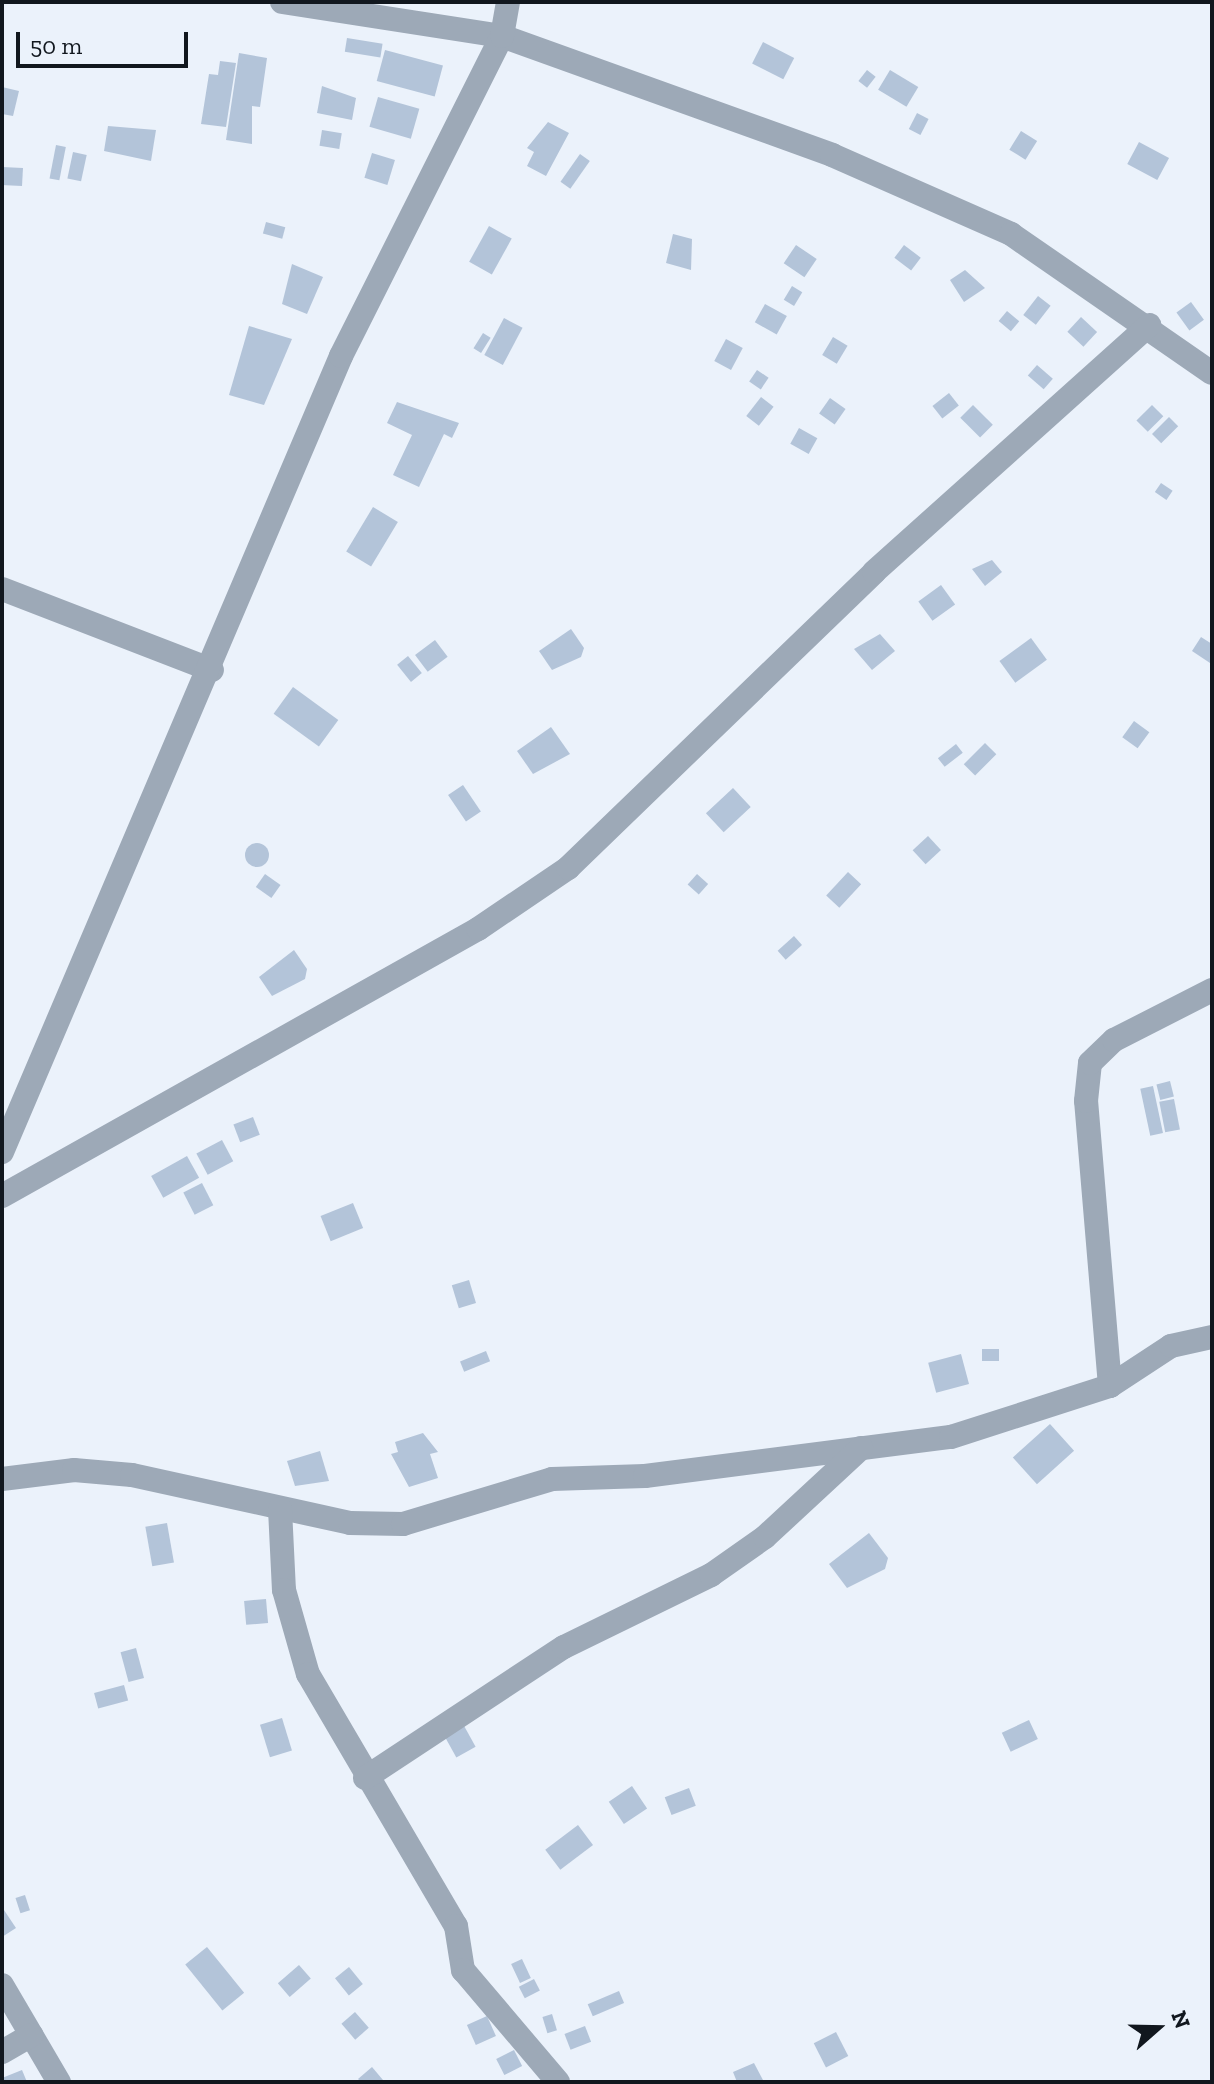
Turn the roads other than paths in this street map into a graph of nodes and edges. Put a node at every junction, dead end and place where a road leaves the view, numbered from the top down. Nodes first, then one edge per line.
1 (282, 2) edge
2 (508, 2) edge
3 (502, 36) junction
4 (1149, 325) junction
5 (1212, 373) edge
6 (2, 589) edge
7 (212, 670) junction
8 (1212, 990) edge
9 (2, 1152) edge
10 (2, 1196) edge
11 (1212, 1337) edge
12 (1110, 1386) junction
13 (861, 1448) junction
14 (2, 1479) edge
15 (280, 1509) junction
16 (365, 1778) junction
17 (2, 1985) edge
18 (32, 2035) junction
19 (2, 2052) edge
20 (59, 2082) edge
21 (558, 2082) edge

1 - 3 street
2 - 3 street
3 - 4 street
3 - 7 street
4 - 5 street
4 - 10 street
6 - 7 street
7 - 9 street
8 - 12 street
11 - 12 street
12 - 13 street
13 - 15 street
13 - 16 street
14 - 15 street
15 - 16 street
16 - 21 street
17 - 18 street
18 - 19 street
18 - 20 street

